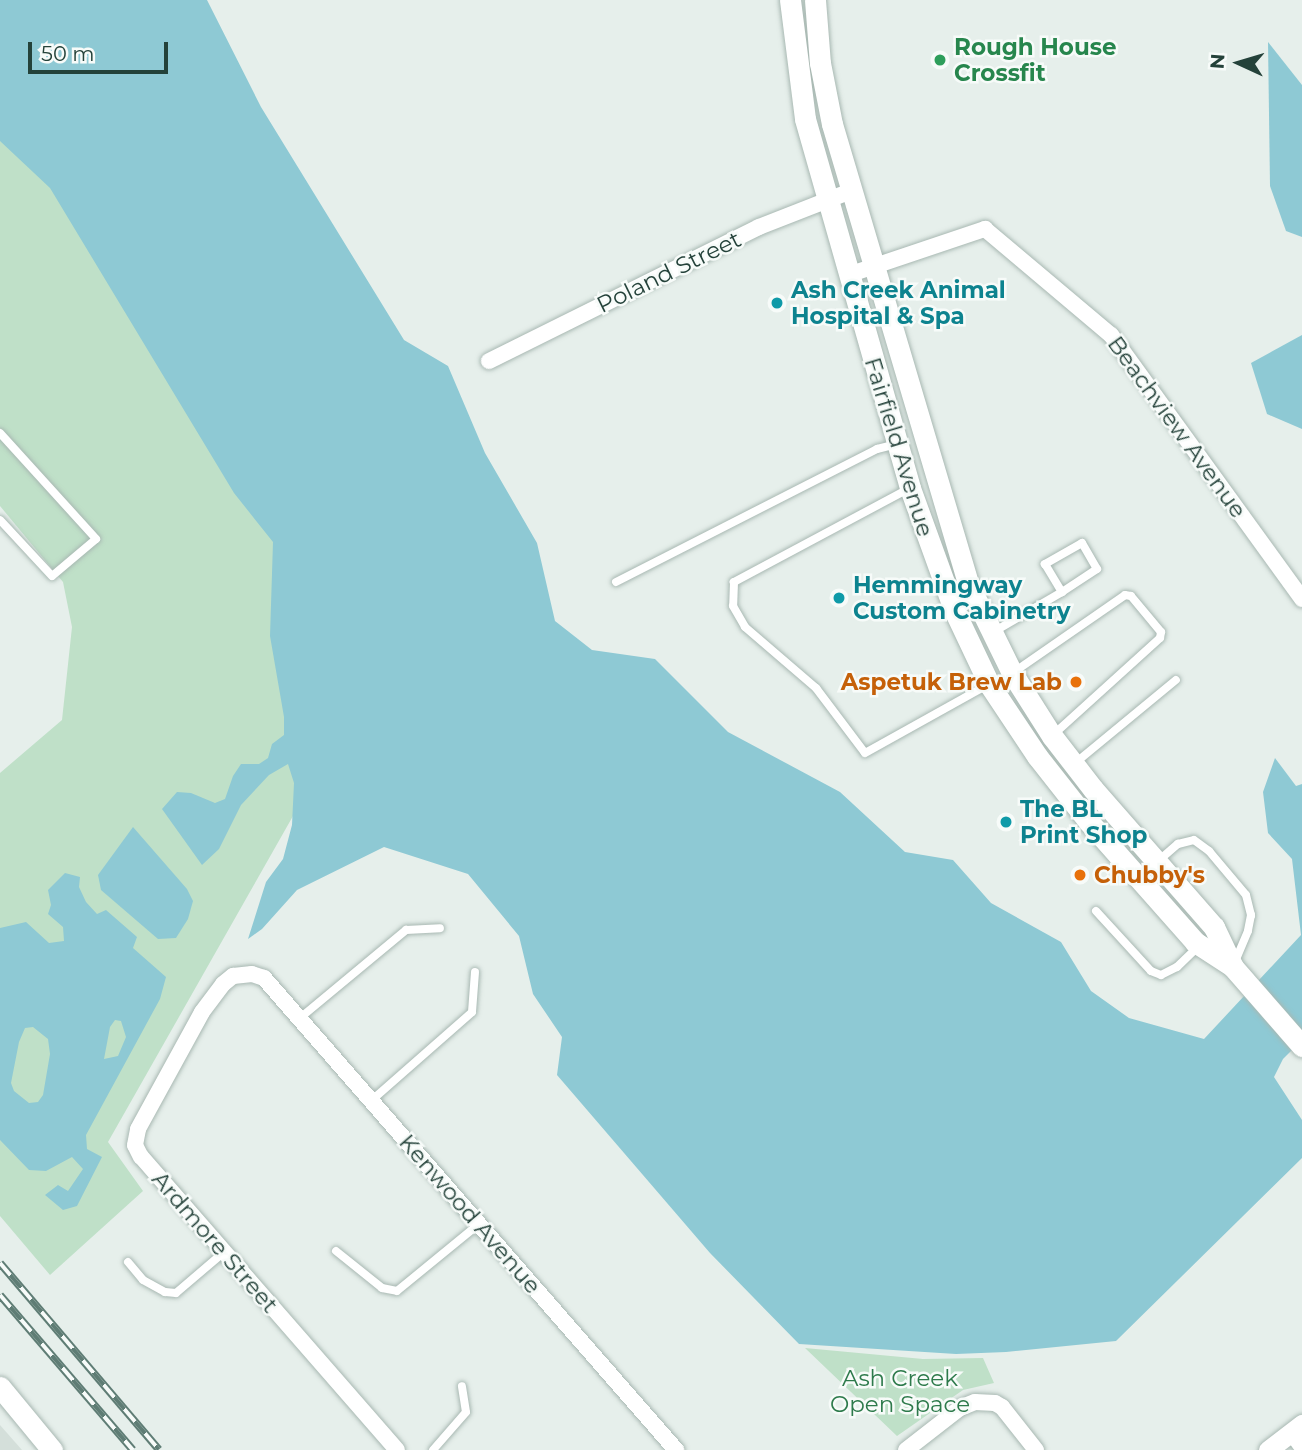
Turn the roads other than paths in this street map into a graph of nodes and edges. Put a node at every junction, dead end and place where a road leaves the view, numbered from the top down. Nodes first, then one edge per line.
1 (790, 10) edge
2 (816, 10) edge
3 (852, 191) junction
4 (827, 200) junction
5 (873, 265) junction
6 (848, 275) junction
7 (489, 361) dead end
8 (0, 433) edge
9 (922, 436) junction
10 (897, 444) junction
11 (934, 478) junction
12 (910, 488) junction
13 (0, 520) edge
14 (616, 582) dead end
15 (1062, 592) junction
16 (1302, 599) edge
17 (992, 633) junction
18 (1012, 673) junction
19 (1176, 680) dead end
20 (989, 684) junction
21 (1052, 736) junction
22 (1074, 764) junction
23 (1157, 862) junction
24 (1096, 911) dead end
25 (440, 928) dead end
26 (1200, 945) junction
27 (475, 972) dead end
28 (1238, 972) junction
29 (202, 1012) joint
30 (300, 1018) junction
31 (1302, 1045) edge
32 (372, 1100) junction
33 (479, 1224) junction
34 (336, 1251) dead end
35 (224, 1252) junction
36 (128, 1262) dead end
37 (462, 1386) dead end
38 (0, 1387) edge
39 (1298, 1434) edge
40 (52, 1450) edge
41 (397, 1450) edge
42 (433, 1450) edge
43 (676, 1450) edge
44 (906, 1450) edge
45 (1036, 1450) edge
46 (1268, 1450) edge

1 - 2 main road
1 - 4 main road, Fairfield Avenue
2 - 3 main road, Fairfield Avenue
3 - 4 street, Poland Street
3 - 5 main road, Fairfield Avenue
4 - 6 main road, Fairfield Avenue
4 - 7 street, Poland Street
5 - 6 street, Beachview Avenue
5 - 9 main road, Fairfield Avenue
5 - 16 street, Beachview Avenue
6 - 10 main road, Fairfield Avenue
8 - 13 lane
9 - 10 main road
9 - 11 main road, Fairfield Avenue
10 - 12 main road, Fairfield Avenue
10 - 14 lane
11 - 12 main road
11 - 17 main road, Fairfield Avenue
12 - 20 main road, Fairfield Avenue
12 - 20 lane
15 - 15 lane
15 - 17 lane
17 - 18 main road, Fairfield Avenue
18 - 20 main road
18 - 21 main road, Fairfield Avenue
18 - 21 lane
19 - 22 lane
20 - 26 main road, Fairfield Avenue
21 - 22 main road, Fairfield Avenue
22 - 23 main road, Fairfield Avenue
23 - 28 main road, Fairfield Avenue
23 - 28 lane
24 - 26 lane
25 - 30 lane
26 - 28 main road, Fairfield Avenue
27 - 32 lane
28 - 31 main road, Fairfield Avenue
29 - 30 street, Kenwood Avenue
29 - 35 street, Ardmore Street
30 - 32 street, Kenwood Avenue
32 - 33 street, Kenwood Avenue
33 - 34 lane
33 - 43 street, Kenwood Avenue
35 - 36 lane
35 - 41 street, Ardmore Street
37 - 42 lane
38 - 40 main road
39 - 46 street
44 - 45 street

